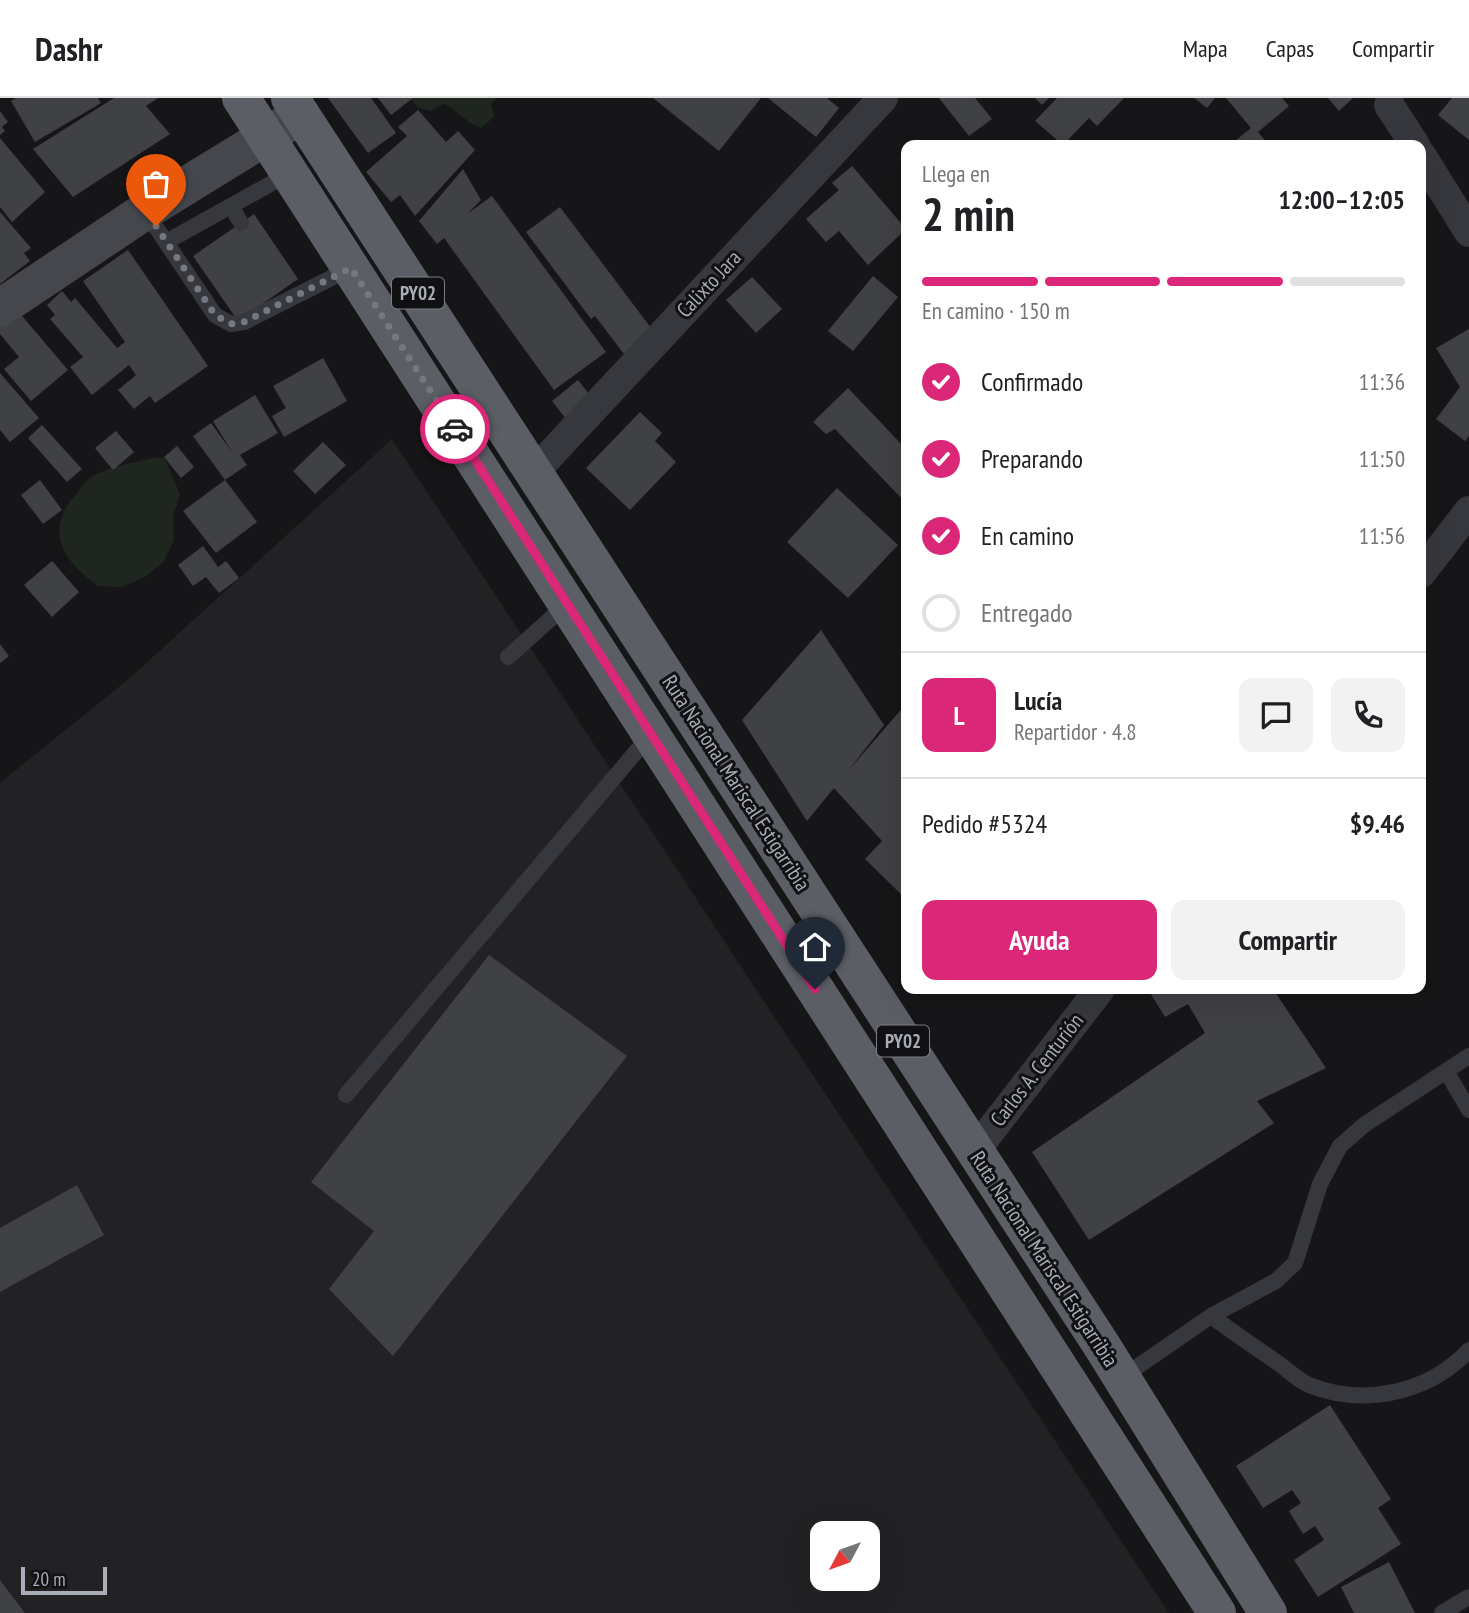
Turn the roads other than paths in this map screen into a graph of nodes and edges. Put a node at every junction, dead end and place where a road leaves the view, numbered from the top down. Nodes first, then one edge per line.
1 (241, 98) edge
2 (883, 98) edge
3 (1389, 105) dead end
4 (295, 106) edge
5 (265, 136) junction
6 (1412, 140) edge
7 (1426, 163) edge
8 (290, 173) junction
9 (232, 208) junction
10 (241, 223) dead end
11 (156, 226) junction
12 (1469, 232) edge
13 (351, 268) junction
14 (0, 308) edge
15 (535, 471) junction
16 (1469, 511) edge
17 (1426, 567) edge
18 (567, 604) junction
19 (508, 657) dead end
20 (651, 734) junction
21 (1096, 994) edge
22 (1469, 1056) edge
23 (1446, 1071) junction
24 (346, 1094) dead end
25 (1469, 1110) edge
26 (974, 1152) junction
27 (1211, 1316) junction
28 (1469, 1350) edge
29 (1121, 1378) junction
30 (1469, 1597) edge
31 (1217, 1613) edge
32 (1268, 1613) edge
33 (1442, 1613) edge

1 - 5 highway, PY02
2 - 15 street, Calixto Jara
3 - 6 street
4 - 5 main road
4 - 15 highway, Ruta Nacional Mariscal Estigarribia / PY02
5 - 8 highway, PY02
5 - 11 main road
7 - 12 street
8 - 9 lane
8 - 13 highway, PY02
9 - 10 lane
9 - 11 lane
11 - 13 lane
11 - 14 main road
13 - 18 highway, PY02
15 - 26 highway, Ruta Nacional Mariscal Estigarribia / PY02
16 - 17 street
18 - 19 lane
18 - 20 highway, PY02
20 - 24 lane
20 - 31 highway, PY02
21 - 26 street, Carlos A. Centurión
22 - 23 lane
23 - 25 lane
23 - 27 lane
26 - 29 highway, Ruta Nacional Mariscal Estigarribia / PY02
27 - 28 lane
27 - 29 lane
29 - 32 highway, Ruta Nacional Mariscal Estigarribia / PY02
30 - 33 lane

